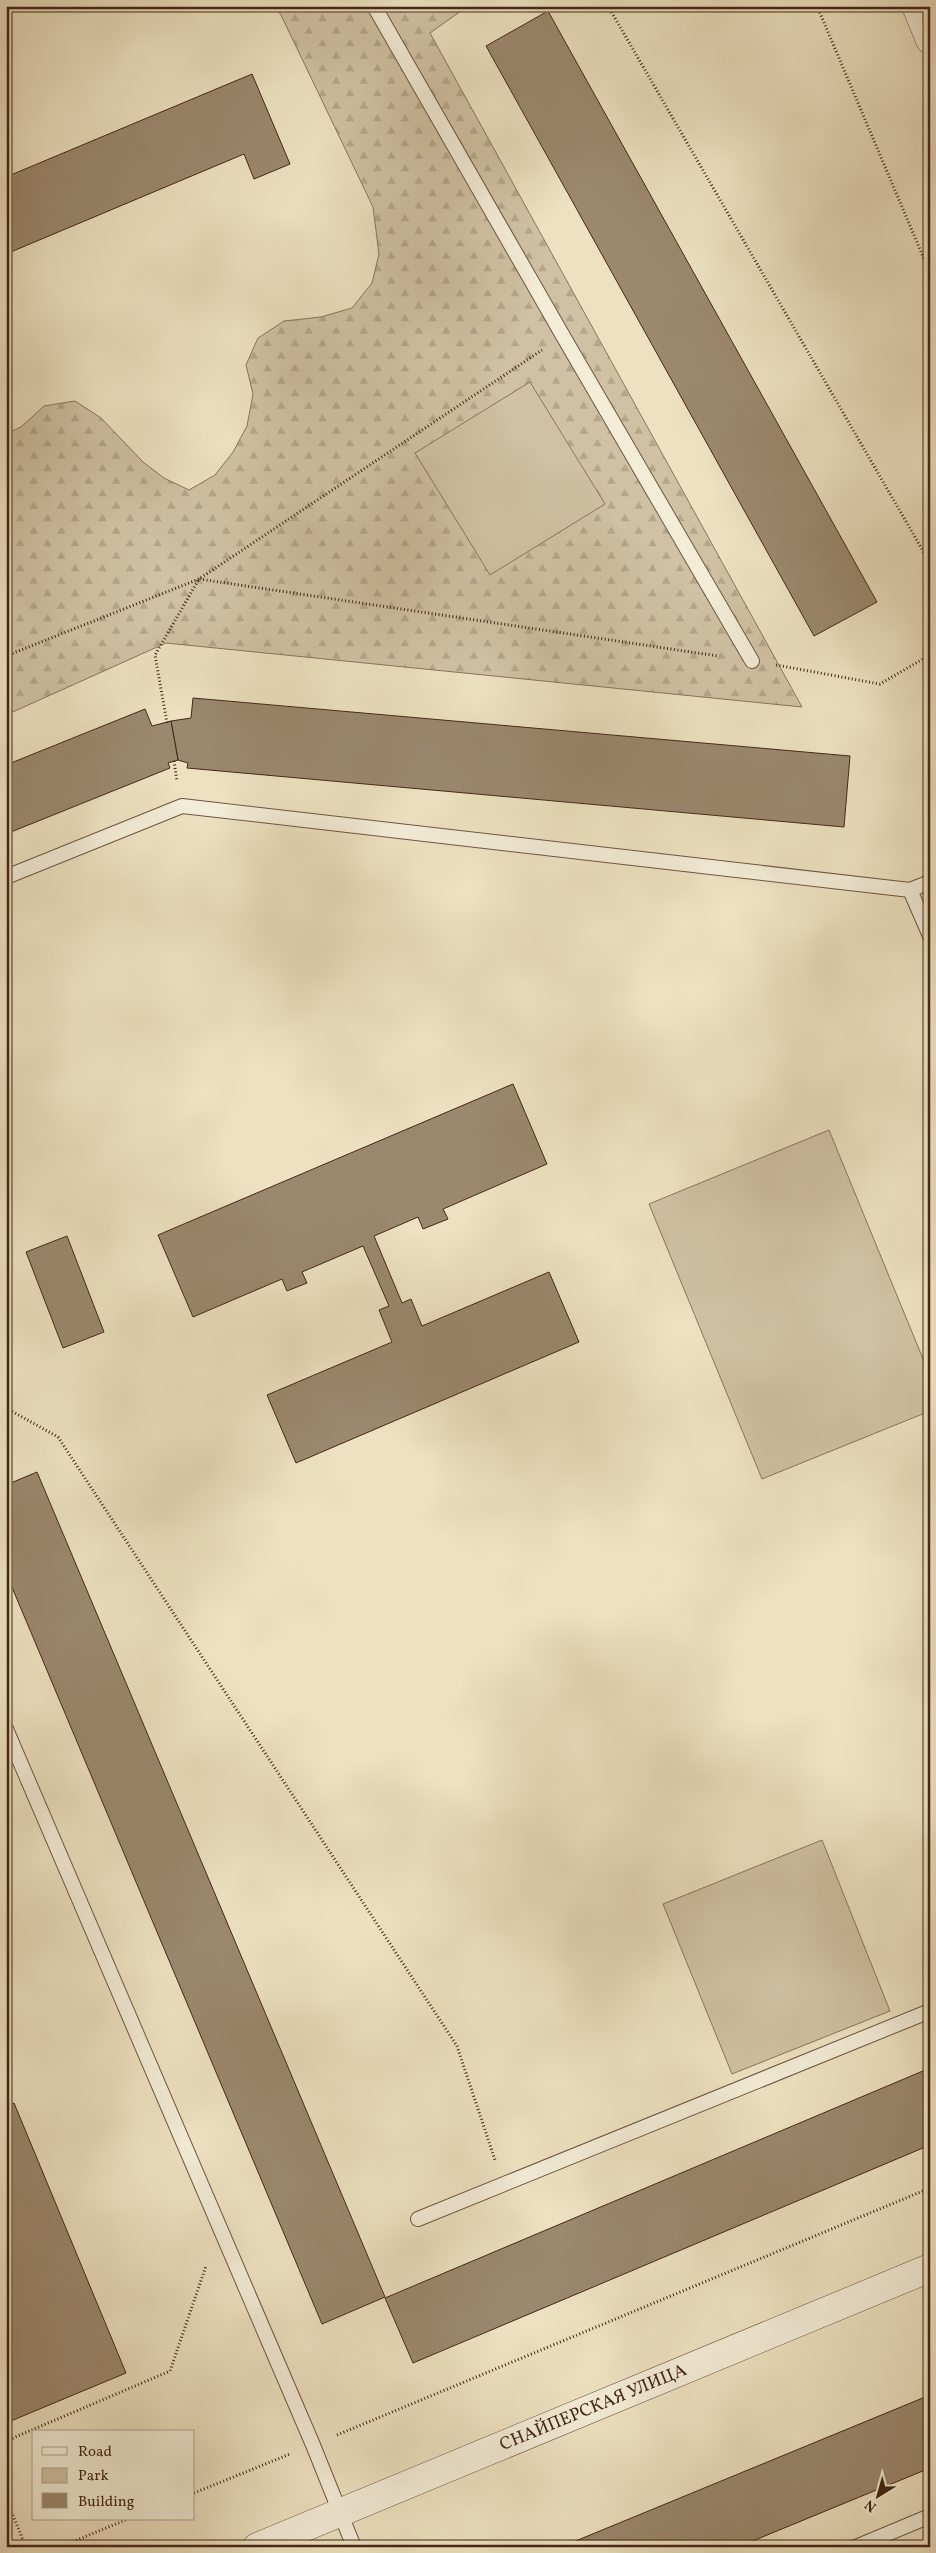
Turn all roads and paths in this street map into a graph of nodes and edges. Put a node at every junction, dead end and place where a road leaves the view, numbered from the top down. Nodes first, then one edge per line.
1 (374, 6) edge
2 (608, 6) edge
3 (817, 6) edge
4 (916, 6) edge
5 (930, 40) edge
6 (930, 273) edge
7 (563, 336) junction
8 (930, 563) edge
9 (199, 579) junction
10 (930, 655) edge
11 (6, 656) edge
12 (752, 661) junction
13 (167, 723) dead end
14 (6, 877) edge
15 (930, 882) edge
16 (910, 890) junction
17 (930, 936) edge
18 (6, 1408) edge
19 (6, 1728) edge
20 (930, 2011) edge
21 (504, 2184) junction
22 (930, 2188) edge
23 (418, 2219) dead end
24 (219, 2229) junction
25 (930, 2268) edge
26 (6, 2441) edge
27 (313, 2445) junction
28 (195, 2493) edge
29 (6, 2499) edge
30 (340, 2514) junction
31 (930, 2516) edge
32 (126, 2520) edge
33 (26, 2547) edge
34 (60, 2547) edge
35 (257, 2547) edge
36 (354, 2547) edge
37 (856, 2547) edge

1 - 7 lane
2 - 8 path
3 - 6 path
4 - 5 street
7 - 9 path
7 - 12 lane
9 - 11 path
9 - 12 path
9 - 13 path
10 - 12 path
14 - 16 lane
15 - 16 lane
16 - 17 lane
18 - 21 path
19 - 24 lane
20 - 21 lane
21 - 23 lane
22 - 27 path
24 - 26 path
24 - 27 lane
25 - 30 street, СНАЙПЕРСКАЯ УЛИЦА
27 - 28 path
27 - 30 lane
29 - 33 path
30 - 35 street, СНАЙПЕРСКАЯ УЛИЦА
30 - 36 lane
31 - 37 lane
32 - 34 path

